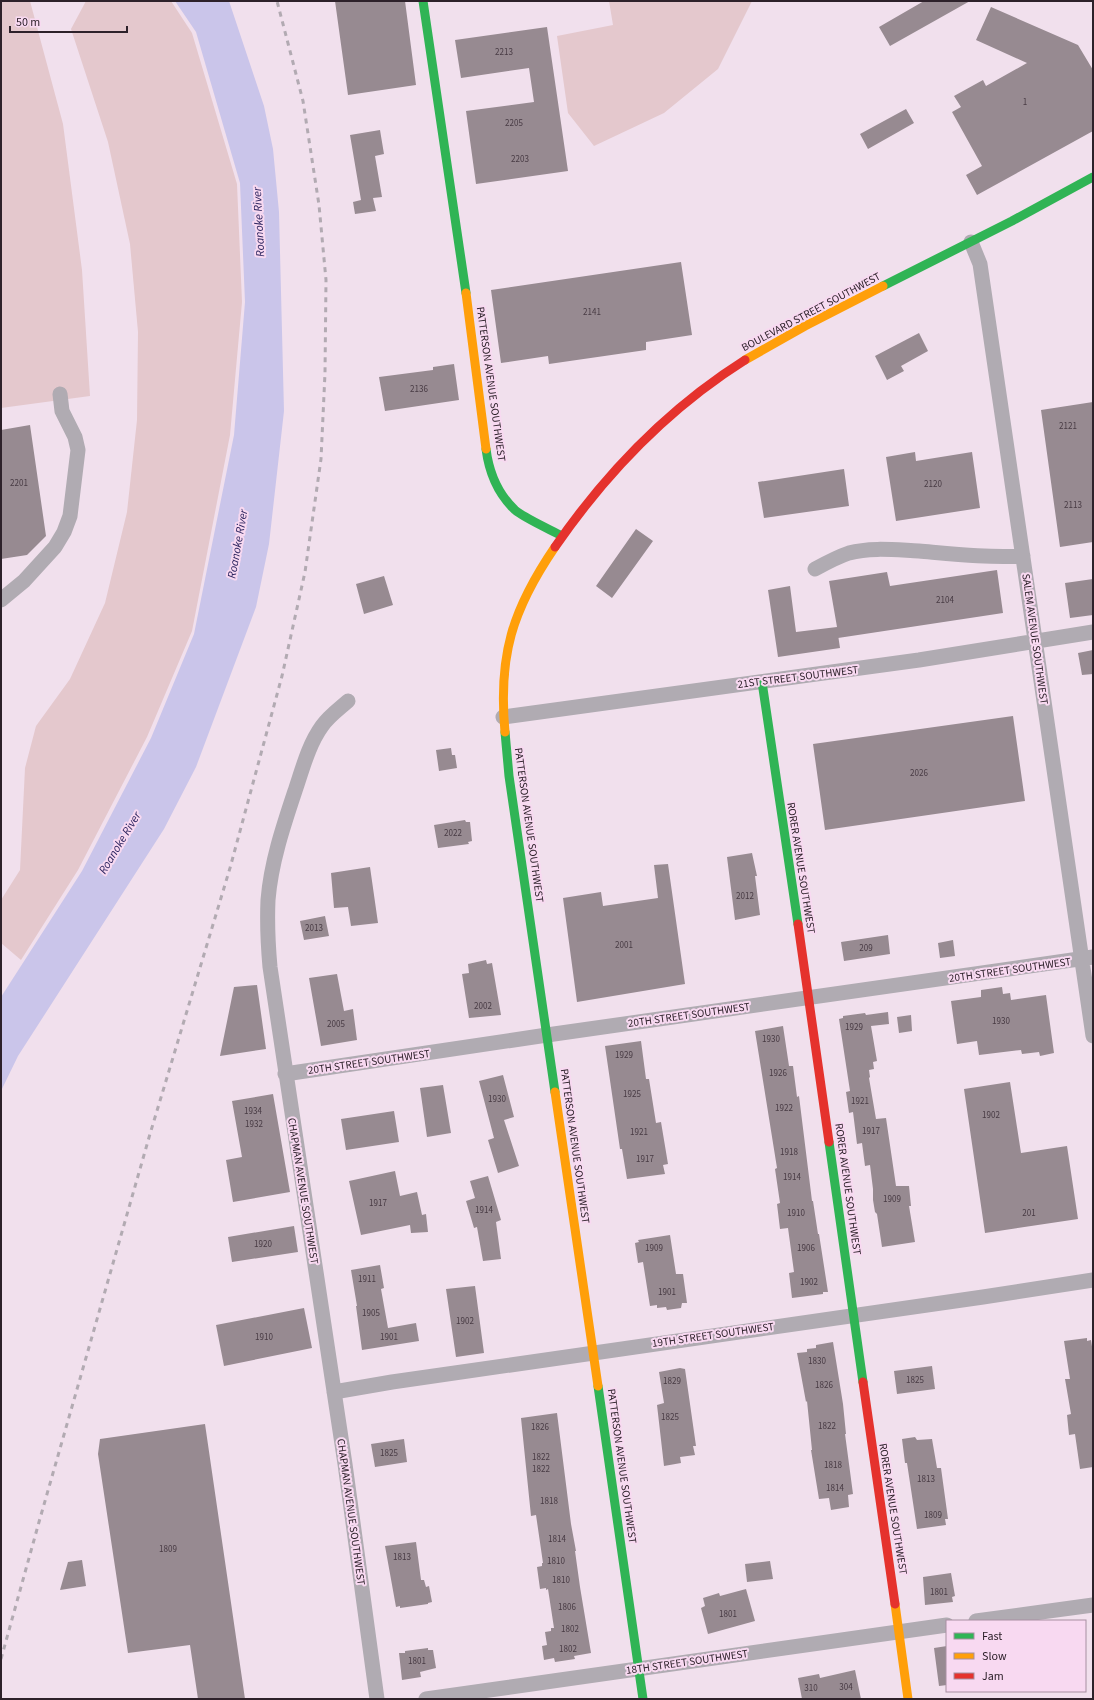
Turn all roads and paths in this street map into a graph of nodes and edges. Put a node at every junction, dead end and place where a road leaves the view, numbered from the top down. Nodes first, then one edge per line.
1 (423, 1) edge
2 (1093, 177) edge
3 (971, 242) junction
4 (60, 394) dead end
5 (562, 536) junction
6 (1023, 556) junction
7 (815, 569) dead end
8 (1, 600) edge
9 (1093, 632) edge
10 (1035, 641) junction
11 (762, 682) junction
12 (348, 701) dead end
13 (503, 717) junction
14 (1087, 958) edge
15 (809, 998) junction
16 (547, 1035) junction
17 (1093, 1036) edge
18 (286, 1074) junction
19 (1093, 1280) edge
20 (854, 1315) junction
21 (593, 1352) junction
22 (334, 1392) junction
23 (1093, 1604) edge
24 (983, 1620) edge
25 (946, 1625) edge
26 (899, 1632) junction
27 (639, 1669) junction
28 (377, 1699) edge
29 (426, 1699) edge
30 (643, 1699) edge
31 (908, 1699) edge

1 - 5 main road, PATTERSON AVENUE SOUTHWEST
2 - 3 main road, BOULEVARD STREET SOUTHWEST
3 - 5 main road, BOULEVARD STREET SOUTHWEST
3 - 6 street, SALEM AVENUE SOUTHWEST
4 - 8 street
5 - 13 main road, PATTERSON AVENUE SOUTHWEST
6 - 7 street
6 - 10 street, SALEM AVENUE SOUTHWEST
9 - 10 street, 21ST STREET SOUTHWEST
10 - 11 street, 21ST STREET SOUTHWEST
10 - 14 street, SALEM AVENUE SOUTHWEST
11 - 13 street, 21ST STREET SOUTHWEST
11 - 15 main road, RORER AVENUE SOUTHWEST
12 - 18 street, CHAPMAN AVENUE SOUTHWEST
13 - 16 main road, PATTERSON AVENUE SOUTHWEST
14 - 15 street, 20TH STREET SOUTHWEST
14 - 17 street, SALEM AVENUE SOUTHWEST
15 - 16 street, 20TH STREET SOUTHWEST
15 - 20 main road, RORER AVENUE SOUTHWEST
16 - 18 street, 20TH STREET SOUTHWEST
16 - 21 main road, PATTERSON AVENUE SOUTHWEST
18 - 22 street, CHAPMAN AVENUE SOUTHWEST
19 - 20 street, 19TH STREET SOUTHWEST
20 - 21 street, 19TH STREET SOUTHWEST
20 - 26 main road, RORER AVENUE SOUTHWEST
21 - 22 street, 19TH STREET SOUTHWEST
21 - 27 main road, PATTERSON AVENUE SOUTHWEST
22 - 28 street, CHAPMAN AVENUE SOUTHWEST
23 - 24 street
25 - 26 street, 18TH STREET SOUTHWEST
26 - 27 street, 18TH STREET SOUTHWEST
26 - 31 main road, RORER AVENUE SOUTHWEST
27 - 29 street, 18TH STREET SOUTHWEST
27 - 30 main road, PATTERSON AVENUE SOUTHWEST

